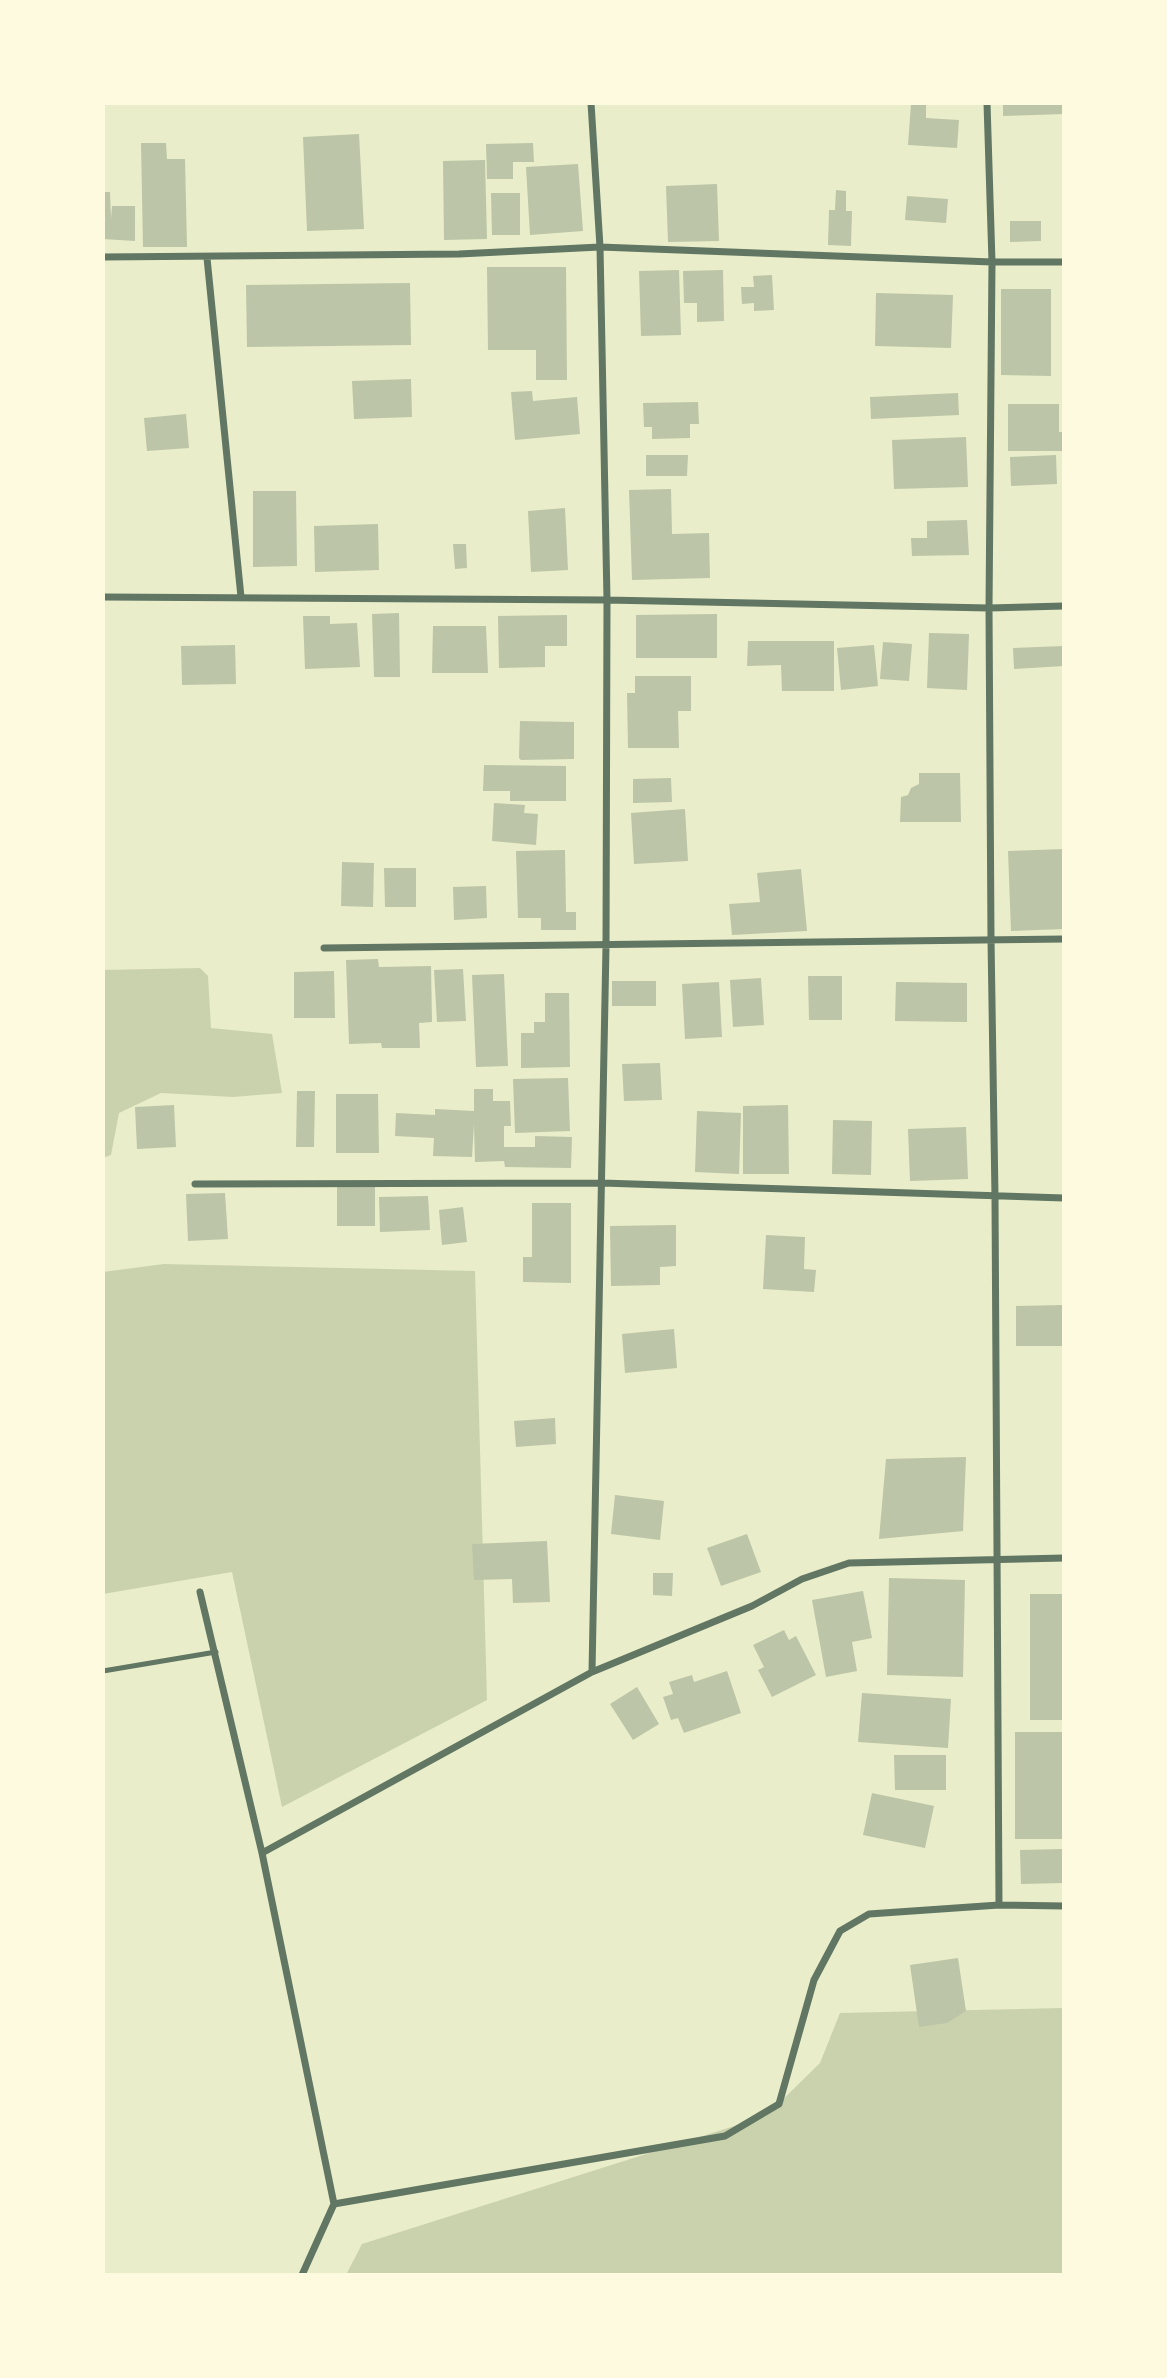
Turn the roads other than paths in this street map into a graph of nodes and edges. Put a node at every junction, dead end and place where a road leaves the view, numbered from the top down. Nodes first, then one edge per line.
1 (592, 103) edge
2 (987, 103) edge
3 (600, 247) junction
4 (103, 257) edge
5 (207, 258) junction
6 (992, 262) junction
7 (1064, 262) edge
8 (103, 597) edge
9 (240, 597) junction
10 (607, 600) junction
11 (1064, 606) edge
12 (989, 608) junction
13 (991, 939) junction
14 (1064, 939) edge
15 (606, 946) junction
16 (324, 948) dead end
17 (602, 1183) junction
18 (195, 1184) dead end
19 (995, 1198) junction
20 (1064, 1198) edge
21 (996, 1558) junction
22 (1064, 1558) edge
23 (200, 1592) dead end
24 (216, 1652) junction
25 (103, 1671) edge
26 (592, 1672) junction
27 (262, 1853) junction
28 (999, 1905) junction
29 (1064, 1906) edge
30 (334, 2204) junction
31 (302, 2275) edge

1 - 3 street
2 - 6 street
3 - 5 street
3 - 6 street
3 - 10 street
4 - 5 street
5 - 9 street
6 - 7 street
6 - 12 street
8 - 9 street
9 - 10 street
10 - 12 street
10 - 15 street
11 - 12 street
12 - 13 street
13 - 14 street
13 - 15 street
13 - 19 street
15 - 16 street
15 - 17 street
17 - 18 street
17 - 19 street
17 - 26 street
19 - 20 street
19 - 21 street
21 - 22 street
21 - 26 street
21 - 28 street
23 - 24 street
24 - 25 lane
24 - 27 street
26 - 27 street
27 - 30 street
28 - 29 street
28 - 30 street
30 - 31 street

